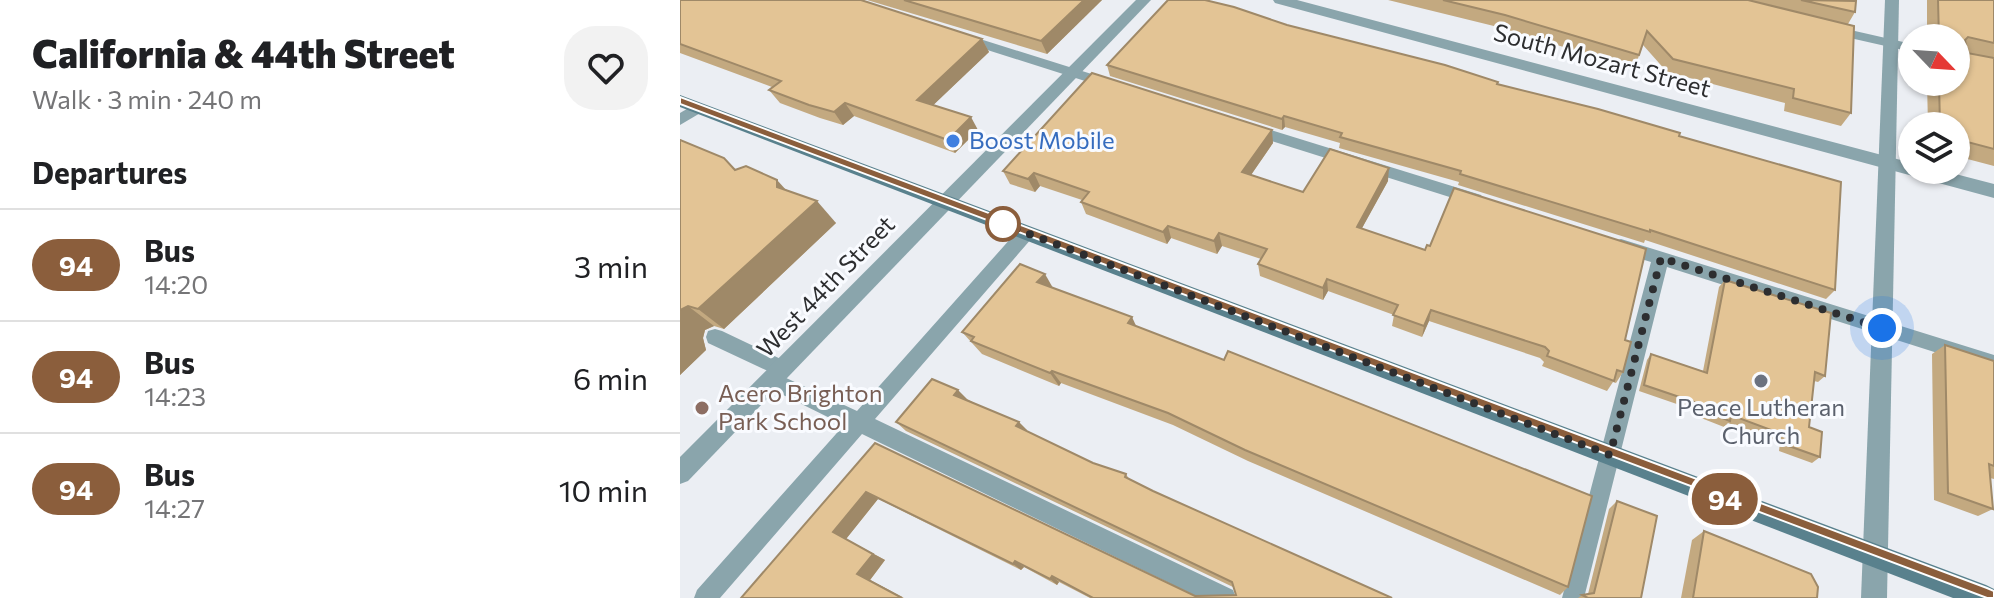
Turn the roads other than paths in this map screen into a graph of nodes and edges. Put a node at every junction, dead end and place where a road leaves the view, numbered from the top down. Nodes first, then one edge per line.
1 (1144, 0) edge
2 (1280, 0) edge
3 (1892, 0) edge
4 (1826, 28) edge
5 (943, 31) edge
6 (1891, 43) junction
7 (1898, 45) edge
8 (1073, 72) junction
9 (1130, 90) edge
10 (686, 109) edge
11 (1228, 122) edge
12 (1887, 163) junction
13 (1898, 166) edge
14 (1967, 184) edge
15 (1994, 191) edge
16 (946, 202) junction
17 (1495, 206) edge
18 (1026, 233) junction
19 (1601, 239) edge
20 (1661, 258) junction
21 (1882, 328) junction
22 (715, 337) dead end
23 (1994, 363) edge
24 (777, 375) junction
25 (859, 422) junction
26 (1610, 455) junction
27 (680, 473) edge
28 (1876, 556) junction
29 (705, 598) edge
30 (1225, 598) edge
31 (1573, 598) edge
32 (1874, 598) edge
33 (1986, 598) edge

1 - 8 street, West 44th Street
2 - 12 street, South Mozart Street
3 - 6 street
4 - 6 lane
5 - 8 lane
6 - 7 lane
6 - 12 street
8 - 9 lane
8 - 16 street, West 44th Street
10 - 16 main road
11 - 17 lane
12 - 13 street, South Mozart Street
12 - 21 street
14 - 15 street, South Mozart Street
16 - 18 main road
16 - 24 street, West 44th Street
18 - 25 lane
18 - 26 main road
19 - 20 lane
20 - 21 lane
20 - 26 lane
21 - 23 lane
21 - 28 street
22 - 24 lane
24 - 25 lane
24 - 27 street, West 44th Street
25 - 29 lane
25 - 30 lane
26 - 28 main road
26 - 31 lane
28 - 32 street
28 - 33 main road

